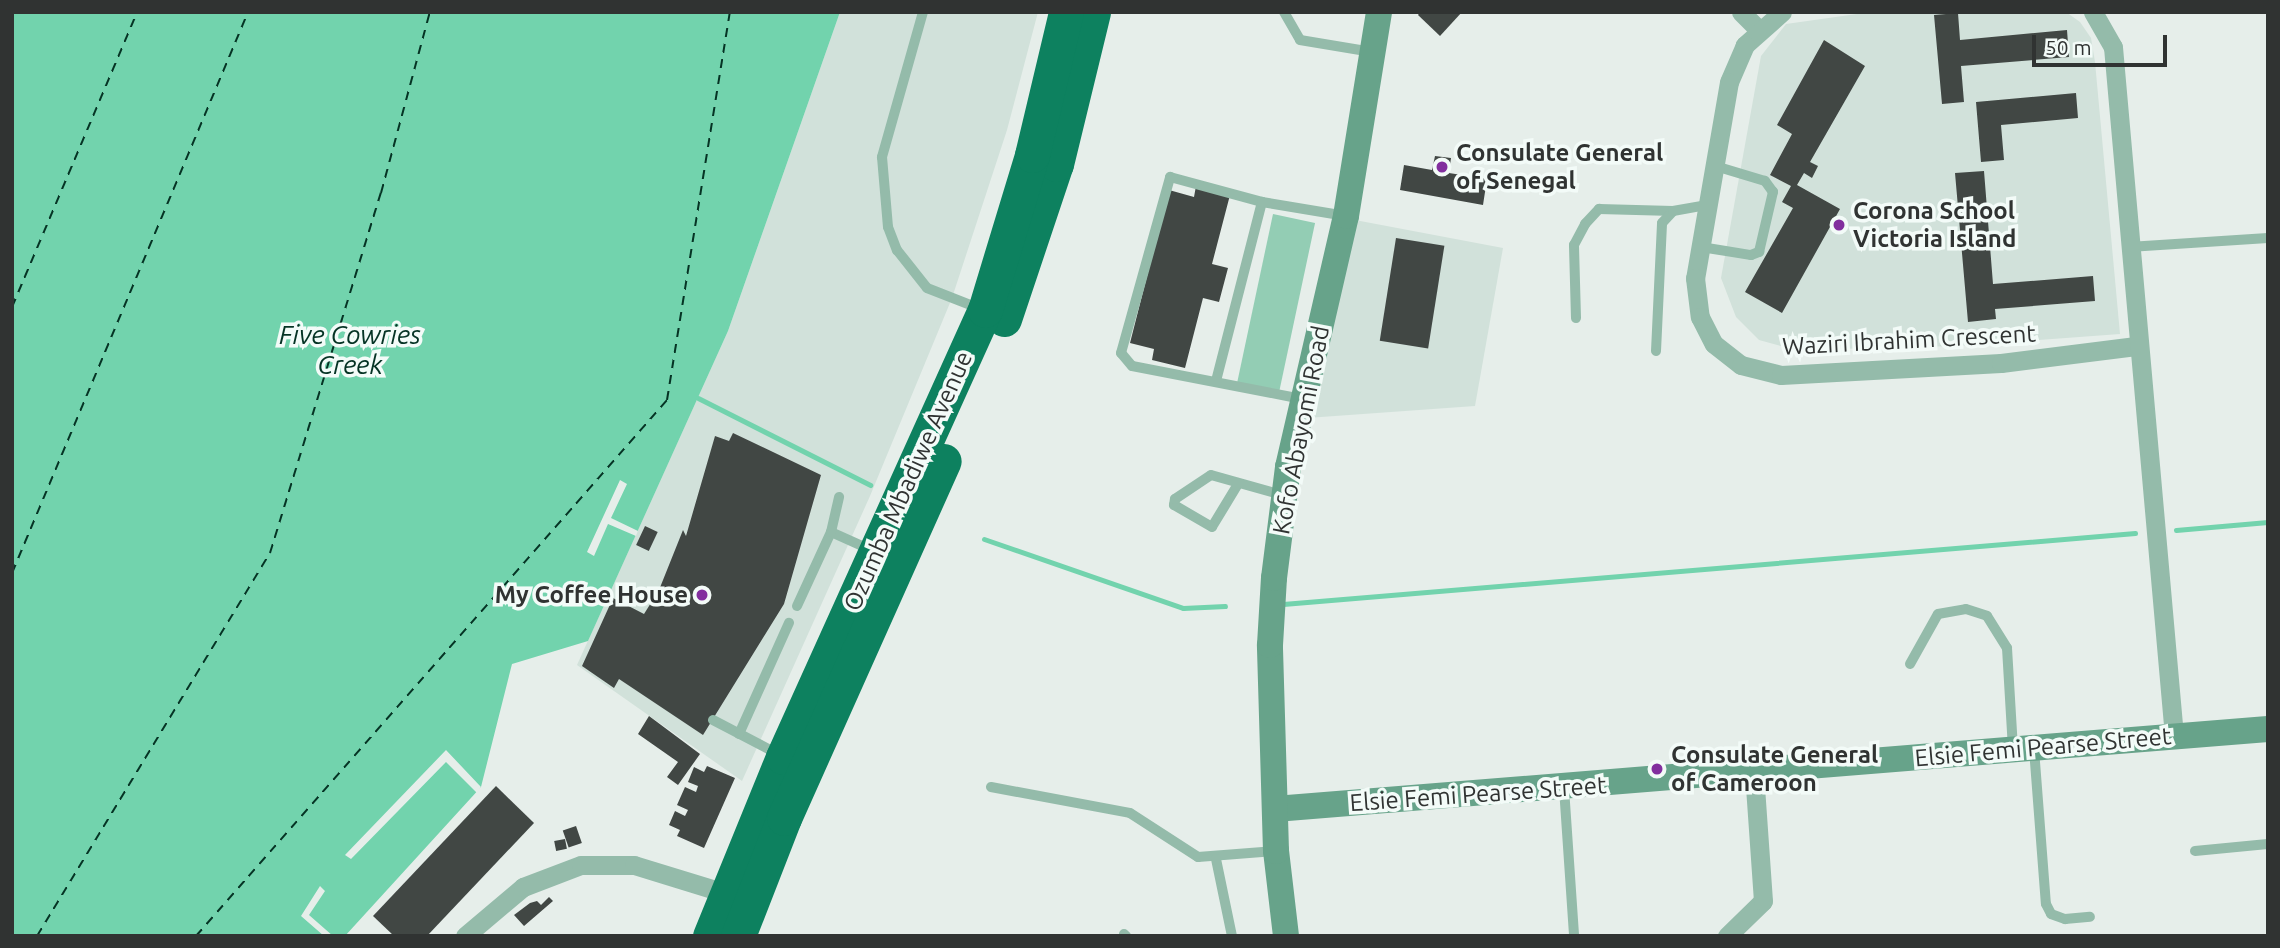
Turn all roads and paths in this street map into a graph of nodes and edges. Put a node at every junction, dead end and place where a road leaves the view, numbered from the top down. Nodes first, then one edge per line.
1 (923, 12) edge
2 (1066, 12) edge
3 (1093, 12) edge
4 (1284, 12) edge
5 (1379, 12) edge
6 (1741, 12) edge
7 (1782, 12) edge
8 (2092, 12) edge
9 (1758, 29) junction
10 (1373, 52) junction
11 (1715, 166) junction
12 (1262, 201) junction
13 (1708, 204) junction
14 (1673, 211) junction
15 (1346, 216) junction
16 (2268, 238) edge
17 (1700, 247) junction
18 (2128, 247) junction
19 (985, 310) junction
20 (1576, 318) dead end
21 (2136, 346) junction
22 (1656, 351) dead end
23 (1216, 381) junction
24 (1302, 399) junction
25 (1238, 484) junction
26 (1284, 495) junction
27 (839, 496) dead end
28 (831, 532) junction
29 (877, 552) junction
30 (797, 606) dead end
31 (789, 623) dead end
32 (1910, 664) dead end
33 (713, 720) dead end
34 (2268, 729) edge
35 (739, 734) junction
36 (2174, 736) junction
37 (2023, 749) junction
38 (783, 757) junction
39 (1754, 772) junction
40 (990, 787) dead end
41 (1564, 789) junction
42 (1275, 809) junction
43 (2268, 844) edge
44 (1276, 851) junction
45 (2195, 851) dead end
46 (1216, 859) junction
47 (737, 897) junction
48 (2090, 917) dead end
49 (465, 936) edge
50 (710, 936) edge
51 (738, 936) edge
52 (1232, 936) edge
53 (1286, 936) edge
54 (1574, 936) edge
55 (1727, 936) edge

1 - 19 lane
2 - 19 highway, Ozumba Mbadiwe Avenue
3 - 47 highway, Ozumba Mbadiwe Avenue
4 - 10 lane
5 - 10 street, Kofo Abayomi Road
6 - 9 street
7 - 9 street, Waziri Ibrahim Crescent
8 - 18 street
9 - 11 street, Waziri Ibrahim Crescent
10 - 15 street, Kofo Abayomi Road
11 - 13 street, Waziri Ibrahim Crescent
11 - 17 lane
12 - 15 lane
12 - 23 lane
12 - 23 lane
13 - 14 lane
13 - 17 street, Waziri Ibrahim Crescent
14 - 20 lane
14 - 22 lane
15 - 24 street, Kofo Abayomi Road
16 - 18 lane
17 - 21 street, Waziri Ibrahim Crescent
18 - 21 street
19 - 29 highway, Ozumba Mbadiwe Avenue
21 - 36 street
23 - 24 lane
24 - 26 street, Kofo Abayomi Road
25 - 25 lane
25 - 26 lane
26 - 42 street, Kofo Abayomi Road
27 - 28 lane
28 - 29 lane
28 - 30 lane
29 - 38 highway, Ozumba Mbadiwe Avenue
31 - 35 lane
32 - 37 lane
33 - 35 lane
34 - 36 street, Elsie Femi Pearse Street
35 - 38 lane
36 - 37 street, Elsie Femi Pearse Street
37 - 39 street, Elsie Femi Pearse Street
37 - 48 lane
38 - 47 highway, Ozumba Mbadiwe Avenue
39 - 41 street, Elsie Femi Pearse Street
39 - 55 street
40 - 46 lane
41 - 42 street, Elsie Femi Pearse Street
41 - 54 lane
42 - 44 street, Kofo Abayomi Road
43 - 45 lane
44 - 46 lane
44 - 53 street, Kofo Abayomi Road
46 - 52 lane
47 - 49 street
47 - 50 highway, Ozumba Mbadiwe Avenue
47 - 51 highway, Ozumba Mbadiwe Avenue

